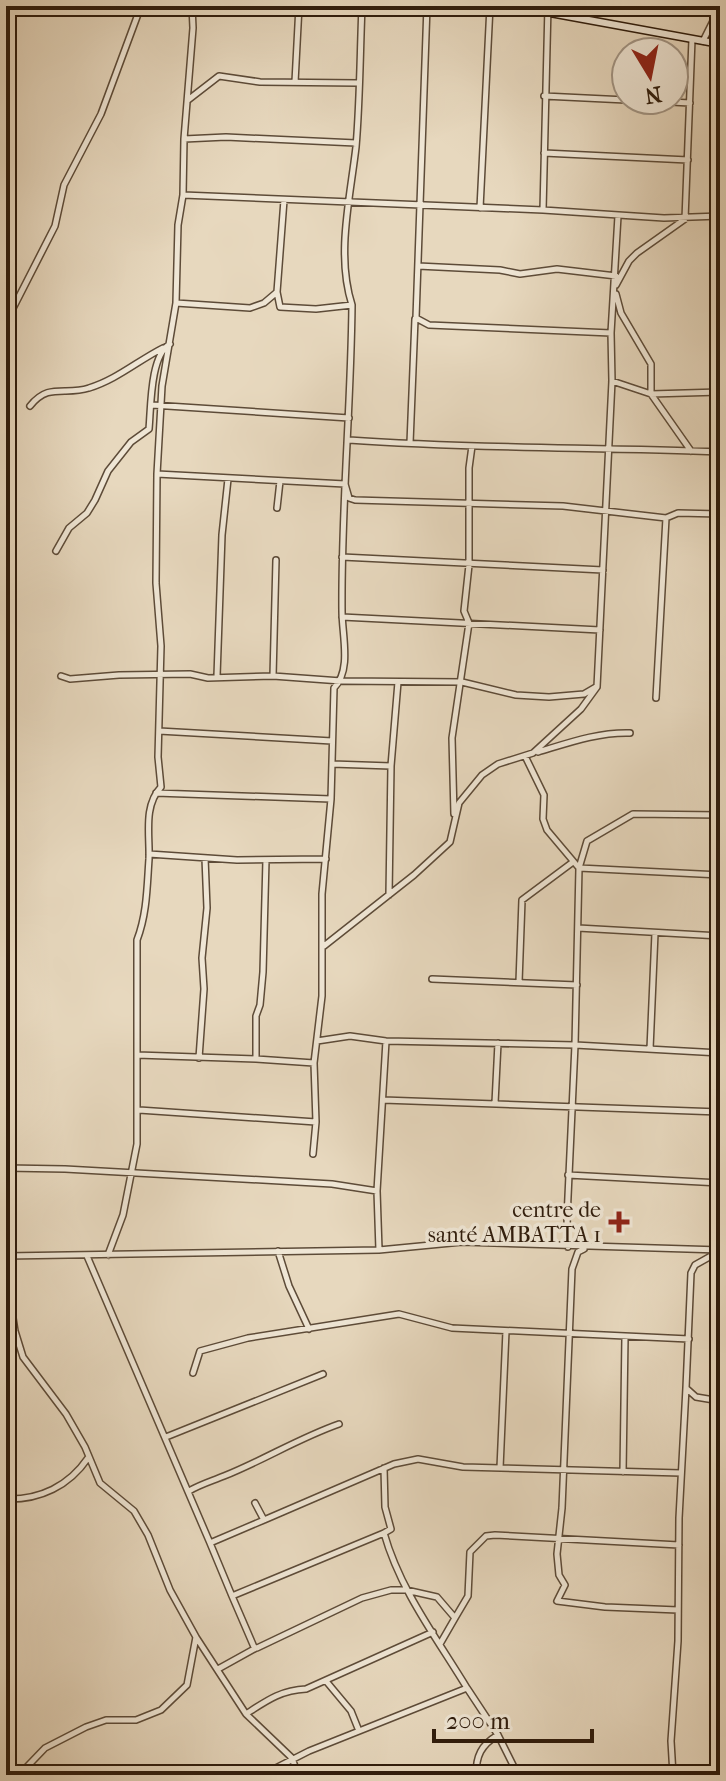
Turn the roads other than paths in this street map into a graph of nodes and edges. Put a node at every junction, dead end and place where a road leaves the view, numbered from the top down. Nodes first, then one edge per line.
1 (141, 6) edge
2 (192, 6) edge
3 (299, 6) edge
4 (362, 6) edge
5 (427, 6) edge
6 (490, 6) edge
7 (512, 6) edge
8 (720, 7) edge
9 (548, 10) edge
10 (692, 39) junction
11 (703, 41) junction
12 (720, 44) edge
13 (295, 82) junction
14 (358, 83) junction
15 (544, 96) junction
16 (610, 99) edge
17 (187, 101) junction
18 (690, 103) edge
19 (690, 116) edge
20 (184, 139) junction
21 (356, 143) junction
22 (544, 153) junction
23 (688, 160) junction
24 (183, 195) junction
25 (284, 200) junction
26 (349, 203) junction
27 (420, 206) junction
28 (480, 208) junction
29 (543, 210) junction
30 (618, 216) junction
31 (720, 216) edge
32 (685, 219) junction
33 (418, 266) junction
34 (616, 276) junction
35 (615, 287) junction
36 (277, 292) junction
37 (176, 303) junction
38 (352, 305) junction
39 (416, 318) junction
40 (6, 322) edge
41 (611, 333) junction
42 (167, 346) junction
43 (612, 381) junction
44 (720, 392) edge
45 (651, 394) junction
46 (152, 405) junction
47 (162, 405) junction
48 (30, 406) dead end
49 (720, 415) edge
50 (349, 418) junction
51 (349, 440) junction
52 (410, 443) junction
53 (472, 446) junction
54 (609, 448) junction
55 (691, 451) junction
56 (720, 452) edge
57 (157, 474) junction
58 (228, 479) junction
59 (280, 481) junction
60 (345, 484) junction
61 (468, 503) junction
62 (277, 508) dead end
63 (606, 511) junction
64 (719, 513) edge
65 (666, 518) junction
66 (56, 551) dead end
67 (342, 557) junction
68 (276, 560) dead end
69 (469, 565) junction
70 (603, 570) junction
71 (342, 617) junction
72 (469, 623) junction
73 (600, 630) junction
74 (160, 674) junction
75 (61, 676) dead end
76 (217, 676) junction
77 (273, 676) junction
78 (341, 681) junction
79 (398, 682) junction
80 (462, 682) junction
81 (597, 687) junction
82 (656, 698) dead end
83 (159, 731) junction
84 (630, 733) dead end
85 (332, 741) junction
86 (533, 753) junction
87 (525, 756) junction
88 (332, 764) junction
89 (391, 766) junction
90 (155, 793) junction
91 (331, 799) junction
92 (720, 815) edge
93 (454, 826) junction
94 (149, 854) junction
95 (205, 858) junction
96 (326, 859) junction
97 (266, 860) junction
98 (573, 862) junction
99 (579, 868) junction
100 (720, 875) edge
101 (389, 895) junction
102 (578, 928) junction
103 (655, 933) junction
104 (720, 936) edge
105 (323, 947) junction
106 (432, 979) dead end
107 (519, 982) junction
108 (577, 985) junction
109 (317, 1041) junction
110 (386, 1041) junction
111 (498, 1043) junction
112 (575, 1045) junction
113 (650, 1049) junction
114 (720, 1053) edge
115 (137, 1055) junction
116 (199, 1058) junction
117 (256, 1059) junction
118 (314, 1063) junction
119 (383, 1100) junction
120 (495, 1103) junction
121 (572, 1106) junction
122 (139, 1110) junction
123 (720, 1112) edge
124 (316, 1122) junction
125 (313, 1154) dead end
126 (6, 1168) edge
127 (133, 1173) junction
128 (568, 1175) junction
129 (720, 1183) edge
130 (377, 1191) junction
131 (568, 1247) junction
132 (593, 1248) junction
133 (379, 1250) junction
134 (720, 1250) edge
135 (278, 1251) junction
136 (108, 1255) junction
137 (6, 1256) edge
138 (87, 1256) junction
139 (6, 1273) edge
140 (13, 1315) junction
141 (6, 1324) edge
142 (309, 1329) junction
143 (506, 1331) junction
144 (569, 1335) junction
145 (625, 1337) junction
146 (689, 1339) junction
147 (193, 1373) dead end
148 (323, 1374) dead end
149 (686, 1388) junction
150 (720, 1401) edge
151 (339, 1424) dead end
152 (166, 1437) junction
153 (89, 1457) junction
154 (384, 1468) junction
155 (500, 1468) junction
156 (563, 1470) junction
157 (623, 1472) junction
158 (681, 1473) junction
159 (189, 1491) junction
160 (6, 1499) edge
161 (255, 1503) dead end
162 (264, 1520) junction
163 (384, 1533) junction
164 (560, 1539) junction
165 (210, 1543) junction
166 (679, 1545) junction
167 (406, 1590) junction
168 (232, 1596) junction
169 (678, 1610) junction
170 (455, 1618) junction
171 (433, 1632) junction
172 (196, 1637) junction
173 (440, 1644) junction
174 (257, 1648) junction
175 (218, 1669) junction
176 (326, 1681) junction
177 (467, 1688) junction
178 (246, 1714) junction
179 (359, 1731) junction
180 (498, 1735) junction
181 (292, 1758) junction
182 (720, 1770) edge
183 (19, 1775) edge
184 (262, 1775) edge
185 (298, 1775) edge
186 (476, 1775) edge
187 (518, 1775) edge
188 (673, 1775) edge
189 (713, 1775) edge

1 - 40 street
2 - 17 street
3 - 13 street
4 - 14 street
5 - 27 street
6 - 28 street
7 - 9 street
8 - 11 street
9 - 10 street
9 - 15 street
10 - 11 street
10 - 18 street
11 - 12 street
13 - 14 street
13 - 17 street
14 - 21 street
15 - 16 street
15 - 22 street
17 - 20 street
19 - 23 street
20 - 21 street
20 - 24 street
21 - 26 street
22 - 23 street
22 - 29 street
23 - 32 street
24 - 25 street
24 - 37 street
25 - 26 street
25 - 36 street
26 - 27 street
26 - 38 street
27 - 28 street
27 - 33 street
28 - 29 street
29 - 30 street
30 - 32 street
30 - 34 street
31 - 32 street
32 - 35 street
33 - 34 street
33 - 39 street
34 - 35 street
35 - 41 street
35 - 45 street
36 - 37 street
36 - 38 street
37 - 42 street
38 - 50 street
39 - 41 street
39 - 52 street
41 - 43 street
42 - 46 street
42 - 47 street
42 - 48 street
43 - 45 street
43 - 54 street
44 - 45 street
45 - 55 street
46 - 47 street
46 - 66 street
47 - 50 street
47 - 57 street
49 - 56 street
50 - 51 street
51 - 52 street
51 - 60 street
52 - 53 street
53 - 54 street
53 - 61 street
54 - 55 street
54 - 63 street
55 - 56 street
56 - 64 street
57 - 58 street
57 - 74 street
58 - 59 street
58 - 76 street
59 - 60 street
59 - 62 street
60 - 61 street
60 - 67 street
61 - 63 street
61 - 69 street
63 - 65 street
63 - 70 street
64 - 65 street
65 - 82 street
67 - 69 street
67 - 71 street
68 - 77 street
69 - 70 street
69 - 72 street
70 - 73 street
71 - 72 street
71 - 78 street
72 - 73 street
72 - 80 street
73 - 81 street
74 - 75 street
74 - 76 street
74 - 83 street
76 - 77 street
77 - 78 street
78 - 79 street
78 - 85 street
79 - 80 street
79 - 89 street
80 - 81 street
80 - 93 street
81 - 86 street
83 - 85 street
83 - 90 street
84 - 86 street
85 - 88 street
86 - 87 street
87 - 93 street
87 - 98 street
88 - 89 street
88 - 91 street
89 - 101 street
90 - 91 street
90 - 94 street
91 - 96 street
92 - 99 street
93 - 101 street
94 - 95 street
94 - 115 street
95 - 97 street
95 - 116 street
96 - 97 street
96 - 105 street
97 - 117 street
98 - 99 street
98 - 107 street
99 - 100 street
99 - 102 street
101 - 105 street
102 - 103 street
102 - 108 street
103 - 104 street
103 - 113 street
105 - 109 street
106 - 107 street
107 - 108 street
108 - 112 street
109 - 110 street
109 - 118 street
110 - 111 street
110 - 119 street
111 - 112 street
111 - 120 street
112 - 113 street
112 - 121 street
113 - 114 street
115 - 116 street
115 - 122 street
116 - 117 street
117 - 118 street
118 - 124 street
119 - 120 street
119 - 130 street
120 - 121 street
121 - 123 street
121 - 128 street
122 - 124 street
122 - 127 street
124 - 125 street
126 - 127 street
127 - 130 street
127 - 136 street
128 - 129 street
128 - 131 street
130 - 133 street
131 - 132 street
131 - 133 street
132 - 134 street
132 - 144 street
133 - 135 street
134 - 146 street
135 - 136 street
135 - 142 street
136 - 138 street
137 - 138 street
138 - 152 street
139 - 140 street
140 - 141 street
140 - 153 street
142 - 143 street
142 - 147 street
143 - 144 street
143 - 155 street
144 - 145 street
144 - 156 street
145 - 146 street
145 - 157 street
146 - 149 street
148 - 152 street
149 - 150 street
149 - 158 street
151 - 159 street
152 - 159 street
153 - 160 street
153 - 172 street
154 - 155 street
154 - 162 street
154 - 163 street
155 - 156 street
156 - 157 street
156 - 164 street
157 - 158 street
158 - 166 street
159 - 165 street
161 - 162 street
162 - 165 street
163 - 167 street
163 - 168 street
164 - 166 street
164 - 169 street
164 - 170 street
165 - 168 street
166 - 169 street
167 - 170 street
167 - 171 street
167 - 174 street
168 - 174 street
169 - 188 street
170 - 173 street
171 - 173 street
171 - 176 street
172 - 175 street
172 - 183 street
173 - 177 street
174 - 175 street
175 - 178 street
176 - 178 street
176 - 179 street
177 - 179 street
177 - 180 street
178 - 181 street
179 - 181 street
180 - 186 street
180 - 187 street
181 - 184 street
181 - 185 street
182 - 189 street

